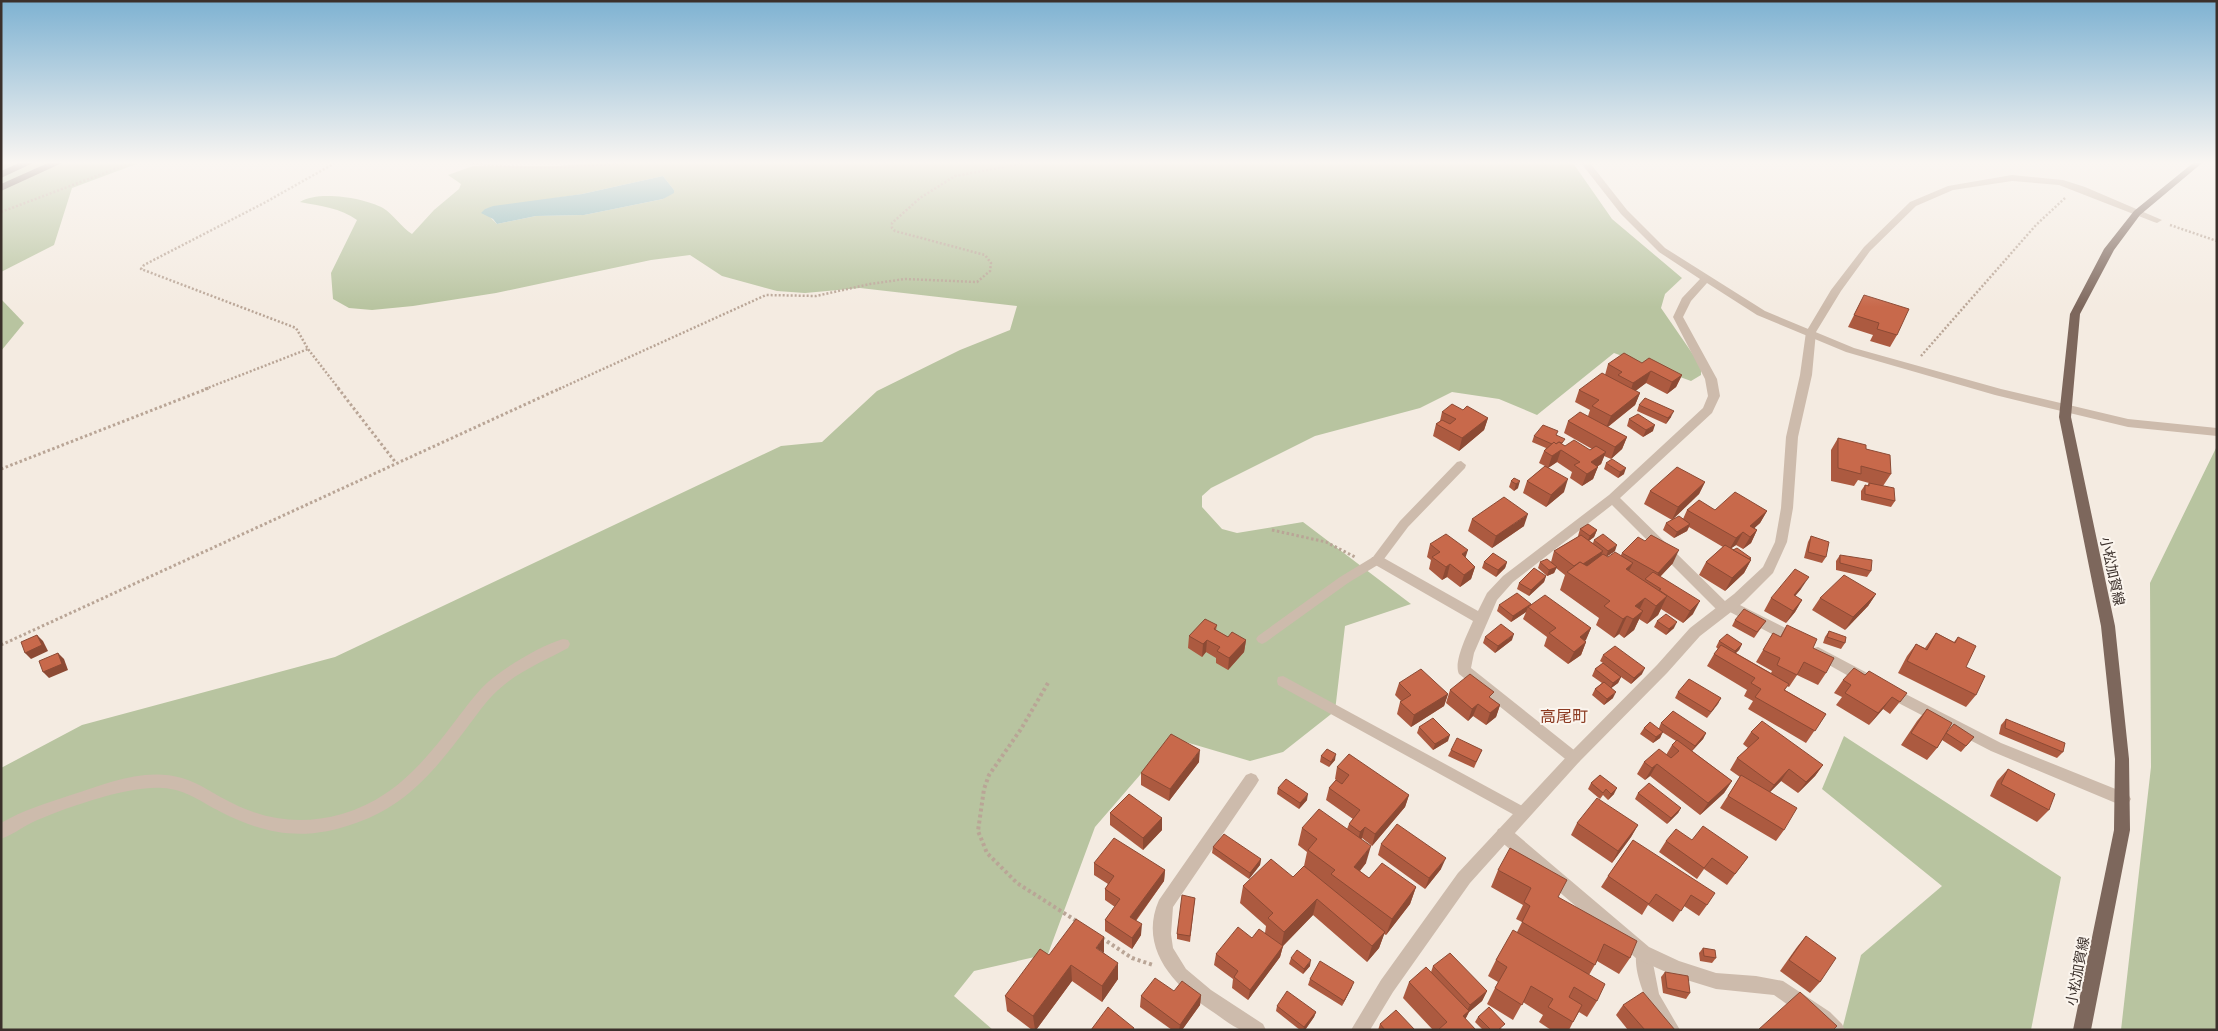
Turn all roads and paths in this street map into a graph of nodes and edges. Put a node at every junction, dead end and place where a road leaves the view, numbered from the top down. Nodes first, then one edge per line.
1 (245, 211) edge
2 (905, 211) edge
3 (1623, 211) edge
4 (1906, 211) edge
5 (2051, 211) edge
6 (2134, 211) edge
7 (2138, 213) junction
8 (2157, 220) joint
9 (2217, 241) edge
10 (1707, 278) junction
11 (1811, 332) junction
12 (308, 349) junction
13 (1910, 367) junction
14 (2065, 408) junction
15 (2217, 432) edge
16 (396, 463) junction
17 (1461, 465) dead end
18 (1, 469) edge
19 (1613, 498) junction
20 (1272, 530) dead end
21 (1372, 564) junction
22 (1727, 608) junction
23 (1481, 619) junction
24 (1262, 639) dead end
25 (563, 644) dead end
26 (1, 646) edge
27 (1283, 682) dead end
28 (1048, 683) dead end
29 (1574, 758) junction
30 (1252, 780) dead end
31 (2123, 798) junction
32 (1523, 813) junction
33 (1, 832) edge
34 (1504, 834) junction
35 (1087, 928) edge
36 (1094, 933) edge
37 (1643, 954) junction
38 (1173, 966) junction
39 (1257, 1030) edge
40 (1360, 1030) edge
41 (1672, 1030) edge
42 (1836, 1030) edge
43 (2082, 1030) edge

1 - 12 path
2 - 16 path
3 - 10 street
4 - 11 street
5 - 13 path
6 - 7 street
7 - 8 street
7 - 14 main road, 小松加賀線
8 - 9 path
10 - 11 street
10 - 19 street
11 - 13 street
11 - 22 street
12 - 16 path
12 - 18 path
13 - 14 street
14 - 15 street
14 - 31 main road, 小松加賀線
16 - 26 path
17 - 21 lane
19 - 22 street
19 - 23 street
20 - 21 path
21 - 23 street
21 - 24 lane
22 - 29 street
22 - 31 street
23 - 29 street
25 - 33 street
27 - 32 lane
28 - 35 path
29 - 32 street
30 - 38 street
31 - 43 main road, 小松加賀線
32 - 34 street
34 - 37 street
34 - 40 street
36 - 38 path
37 - 41 lane
37 - 42 street
38 - 39 street

